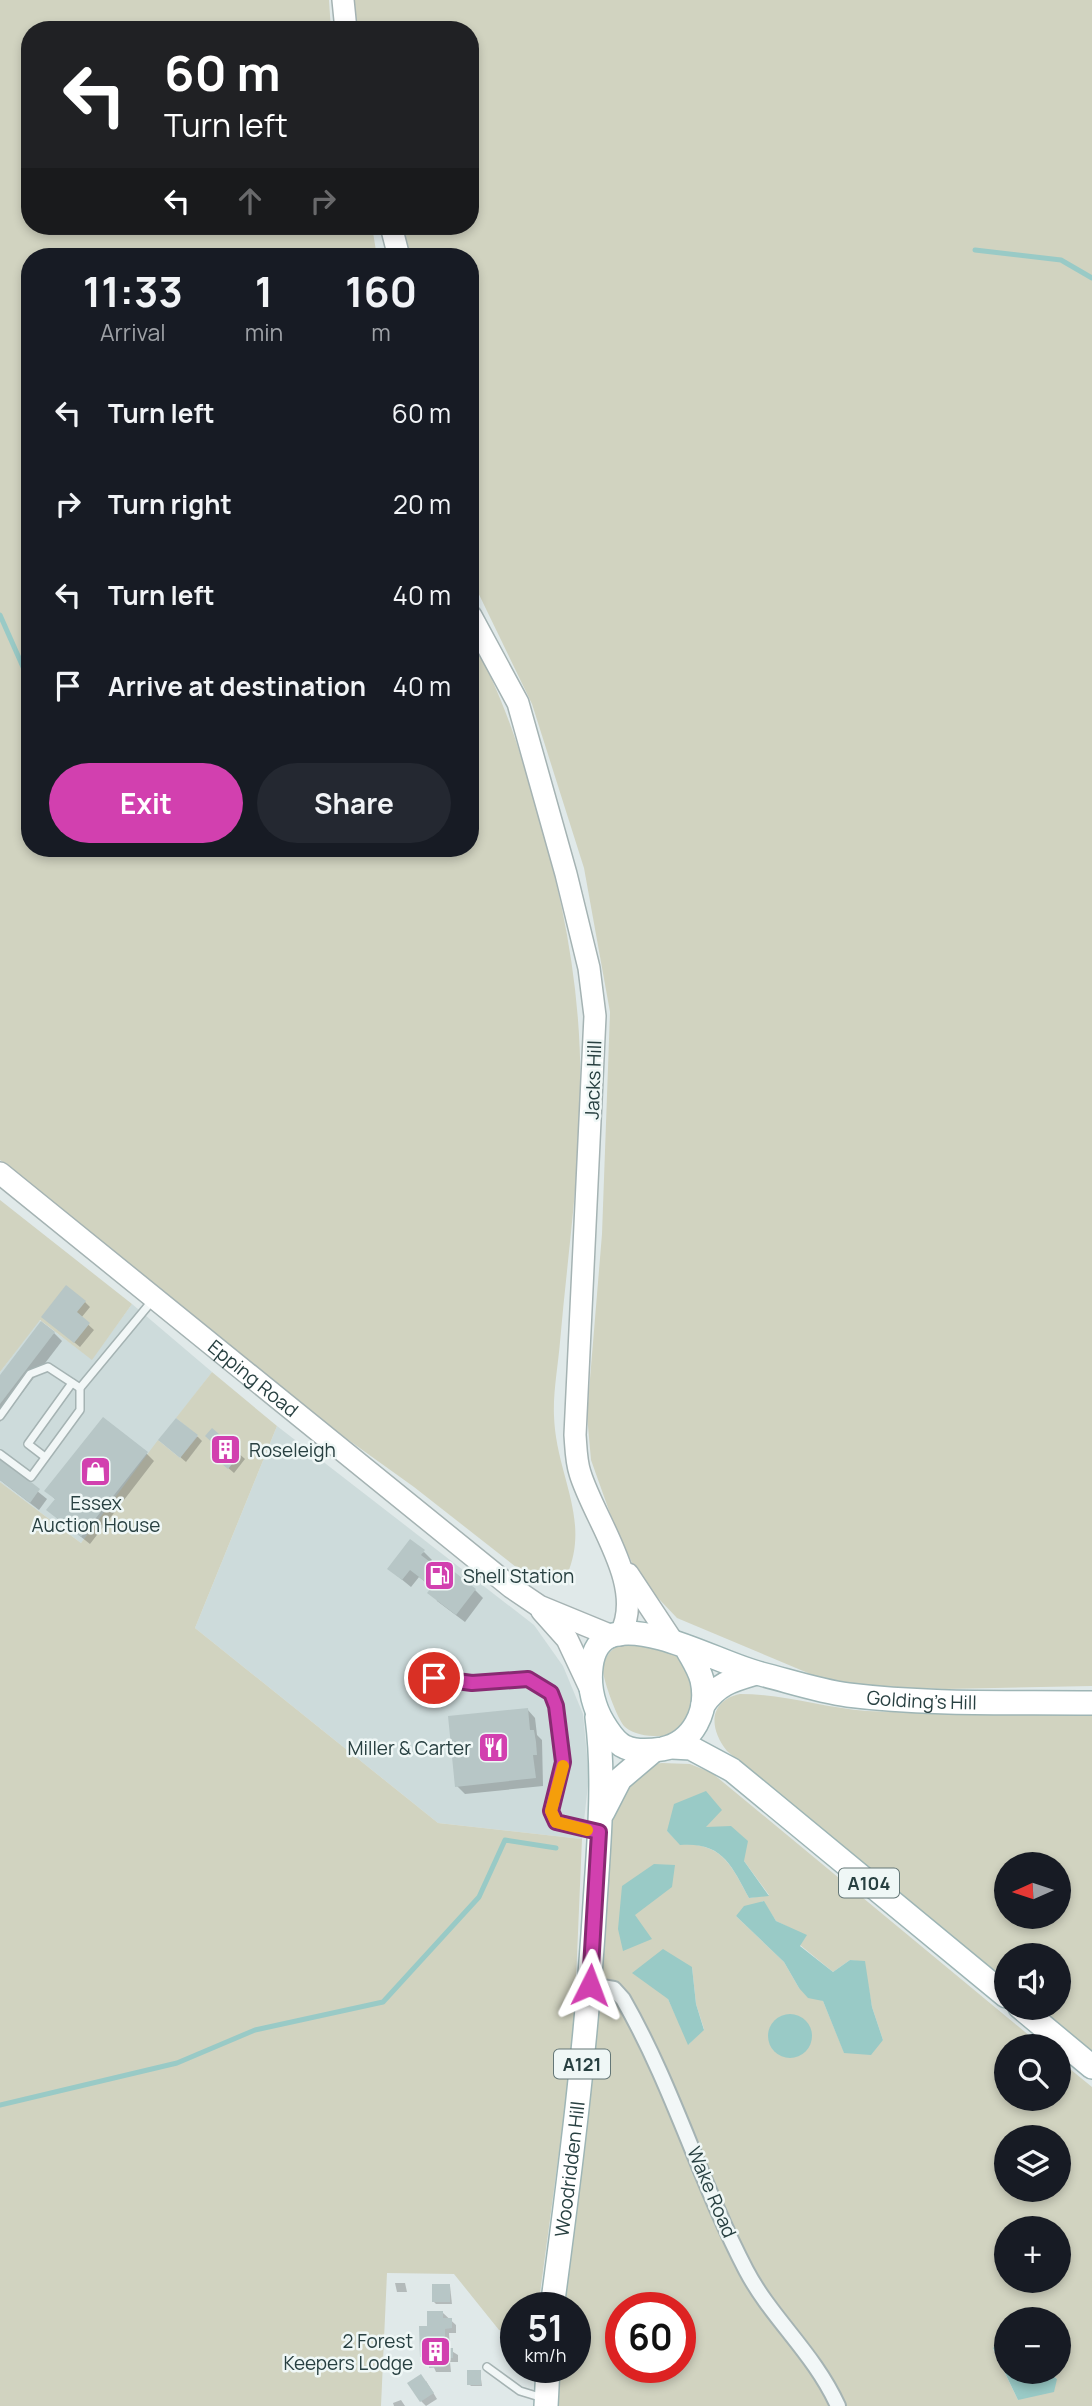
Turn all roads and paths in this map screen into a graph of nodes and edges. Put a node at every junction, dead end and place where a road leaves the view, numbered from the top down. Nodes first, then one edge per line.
1 (343, 0) edge
2 (345, 21) edge
3 (479, 631) edge
4 (0, 1173) edge
5 (154, 1298) junction
6 (76, 1386) junction
7 (0, 1416) edge
8 (0, 1454) edge
9 (45, 1458) junction
10 (617, 1558) junction
11 (539, 1606) junction
12 (616, 1635) junction
13 (679, 1644) junction
14 (756, 1673) junction
15 (422, 1679) dead end
16 (594, 1700) junction
17 (1092, 1703) edge
18 (701, 1712) junction
19 (663, 1749) junction
20 (732, 1769) junction
21 (600, 1826) junction
22 (590, 1985) junction
23 (994, 1986) edge
24 (1036, 2020) edge
25 (1092, 2067) edge
26 (554, 2292) edge
27 (486, 2367) dead end
28 (547, 2383) edge
29 (546, 2403) edge
30 (838, 2406) edge

1 - 2 main road
3 - 10 main road, Jacks Hill
4 - 5 main road, Epping Road
5 - 6 lane
5 - 11 main road, Epping Road
6 - 7 lane
6 - 9 lane
6 - 9 lane
8 - 9 lane
10 - 12 main road
10 - 13 main road
11 - 12 main road, Epping Road
11 - 16 main road, Epping Road
12 - 13 main road
12 - 16 main road
13 - 14 main road, Golding's Hill
13 - 18 main road
14 - 17 main road, Golding's Hill
14 - 18 main road
15 - 21 lane
16 - 19 main road
16 - 21 main road, Woodridden Hill / A121
18 - 19 main road
18 - 20 main road, A104
19 - 20 main road, A104
19 - 21 main road, Woodridden Hill / A121
20 - 23 main road, A104
21 - 22 main road, Woodridden Hill / A121
22 - 26 main road, Woodridden Hill / A121
22 - 30 street, Wake Road
24 - 25 main road
27 - 29 lane
28 - 29 main road

